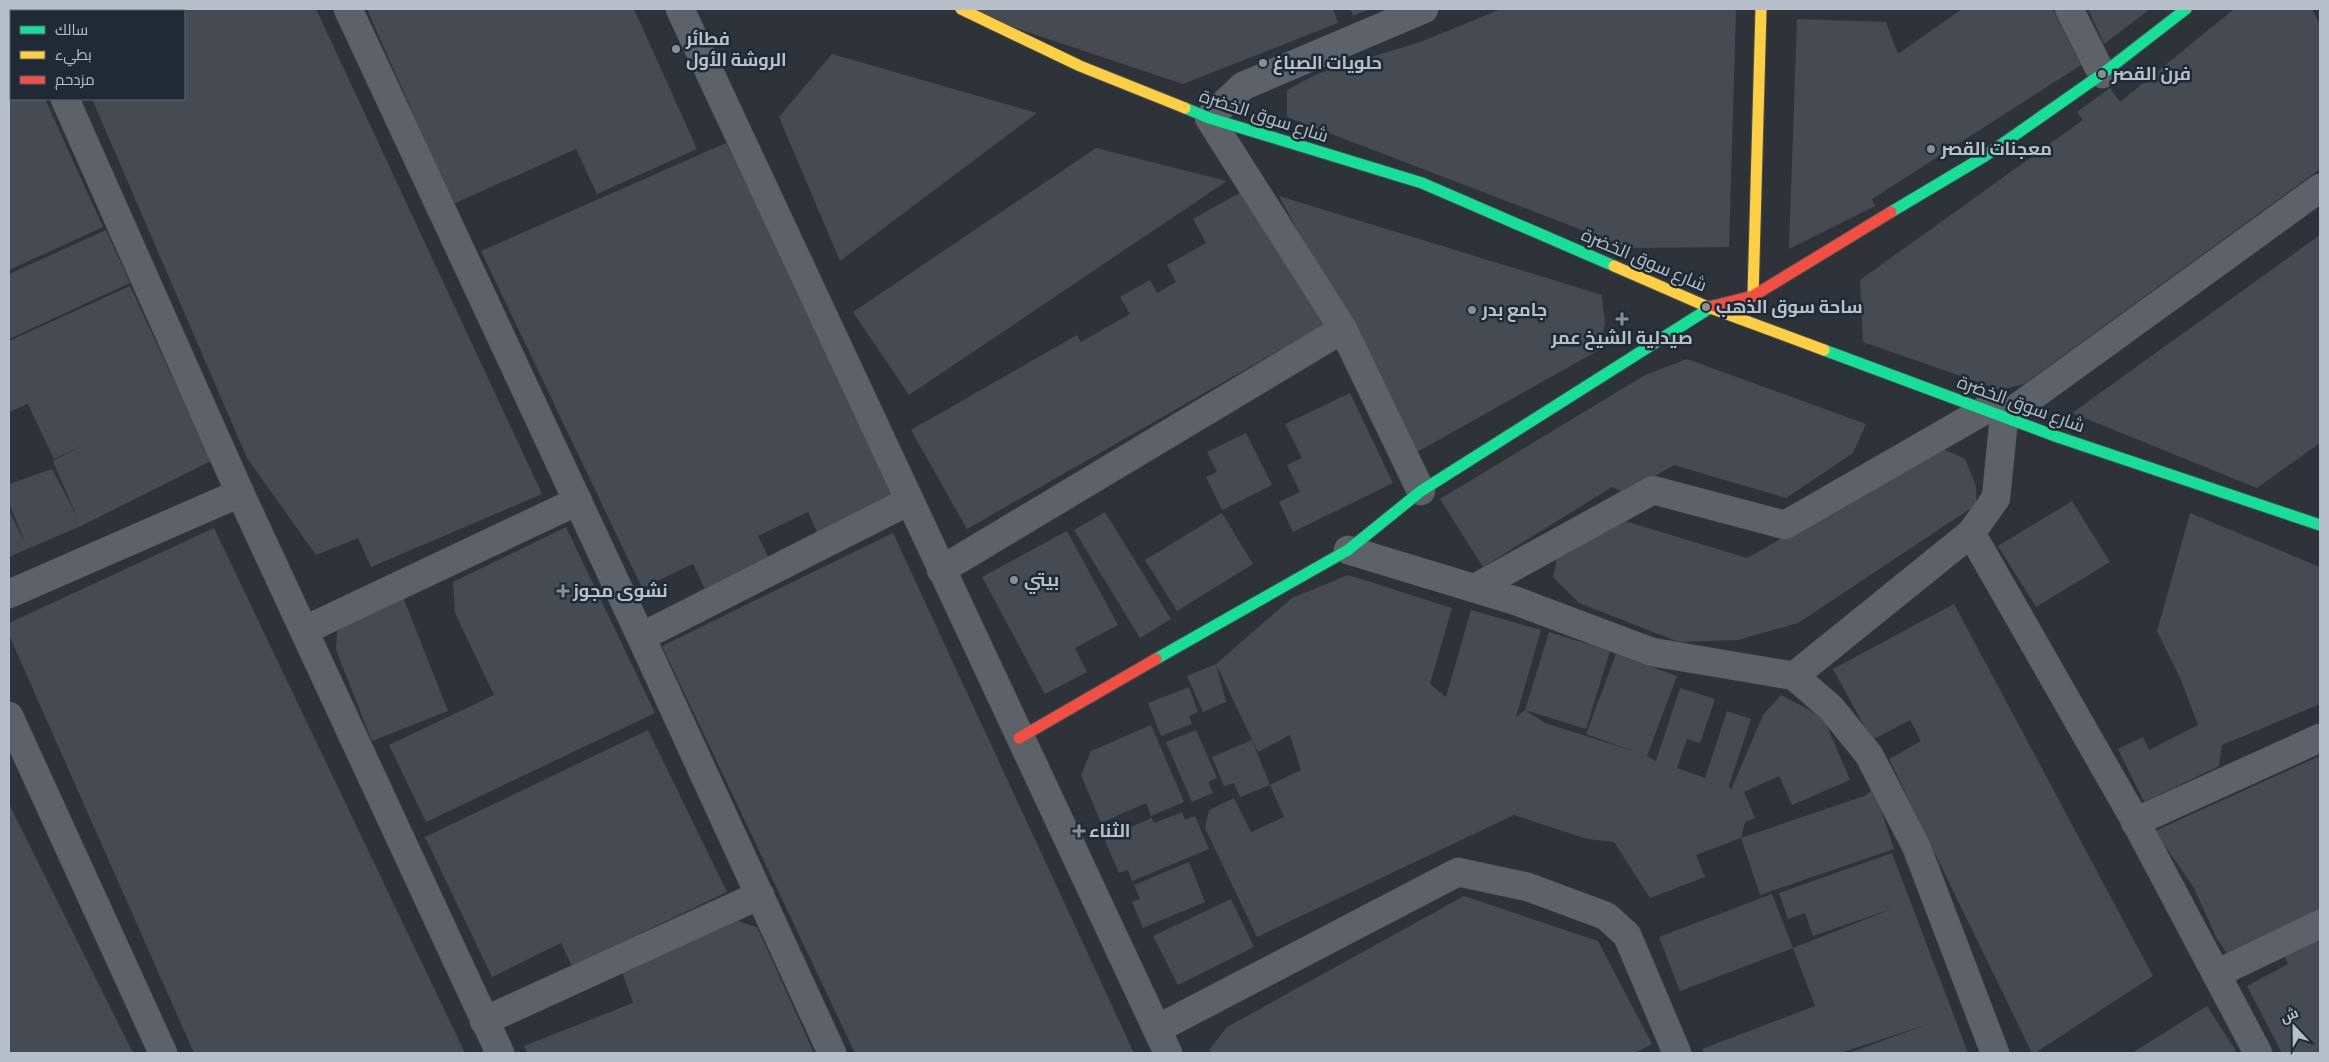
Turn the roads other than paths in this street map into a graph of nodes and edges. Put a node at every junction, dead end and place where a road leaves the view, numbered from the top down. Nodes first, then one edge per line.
1 (348, 9) edge
2 (680, 9) edge
3 (961, 9) edge
4 (1424, 9) edge
5 (1761, 9) edge
6 (2069, 9) edge
7 (2186, 9) edge
8 (2102, 74) junction
9 (65, 100) edge
10 (1209, 118) junction
11 (2320, 188) edge
12 (1753, 296) junction
13 (1708, 307) junction
14 (1343, 329) junction
15 (1995, 414) junction
16 (1421, 491) junction
17 (240, 492) junction
18 (578, 501) junction
19 (909, 501) junction
20 (2320, 525) edge
21 (1971, 533) junction
22 (1348, 550) junction
23 (941, 570) junction
24 (1475, 588) junction
25 (9, 594) edge
26 (306, 630) junction
27 (642, 637) junction
28 (1794, 676) junction
29 (9, 716) edge
30 (1019, 738) junction
31 (2320, 738) edge
32 (2135, 822) junction
33 (760, 895) junction
34 (2320, 924) edge
35 (2216, 974) junction
36 (484, 1021) junction
37 (1157, 1029) junction
38 (1670, 1050) edge
39 (162, 1053) edge
40 (500, 1053) edge
41 (832, 1053) edge
42 (1168, 1053) edge
43 (1995, 1053) edge
44 (2258, 1053) edge

1 - 18 street
2 - 19 street
3 - 10 street, شارع سوق الخضرة
4 - 10 street
5 - 12 street
6 - 8 street
7 - 8 street
8 - 12 street
9 - 17 street
10 - 13 street, شارع سوق الخضرة
10 - 14 street
11 - 15 street
12 - 13 street
13 - 15 street, شارع سوق الخضرة
13 - 16 street
14 - 16 street
14 - 23 street
15 - 20 street, شارع سوق الخضرة
15 - 21 street
15 - 24 street
16 - 22 street
17 - 25 street
17 - 26 street
18 - 26 street
18 - 27 street
19 - 23 street
19 - 27 street
21 - 28 street
21 - 32 street
22 - 24 street
22 - 30 street
23 - 30 street
24 - 28 street
26 - 36 street
27 - 33 street
28 - 43 street
29 - 39 street
30 - 37 street
31 - 32 street
32 - 35 street
33 - 36 street
33 - 41 street
34 - 35 street
35 - 44 street
36 - 40 street
37 - 38 street
37 - 42 street

